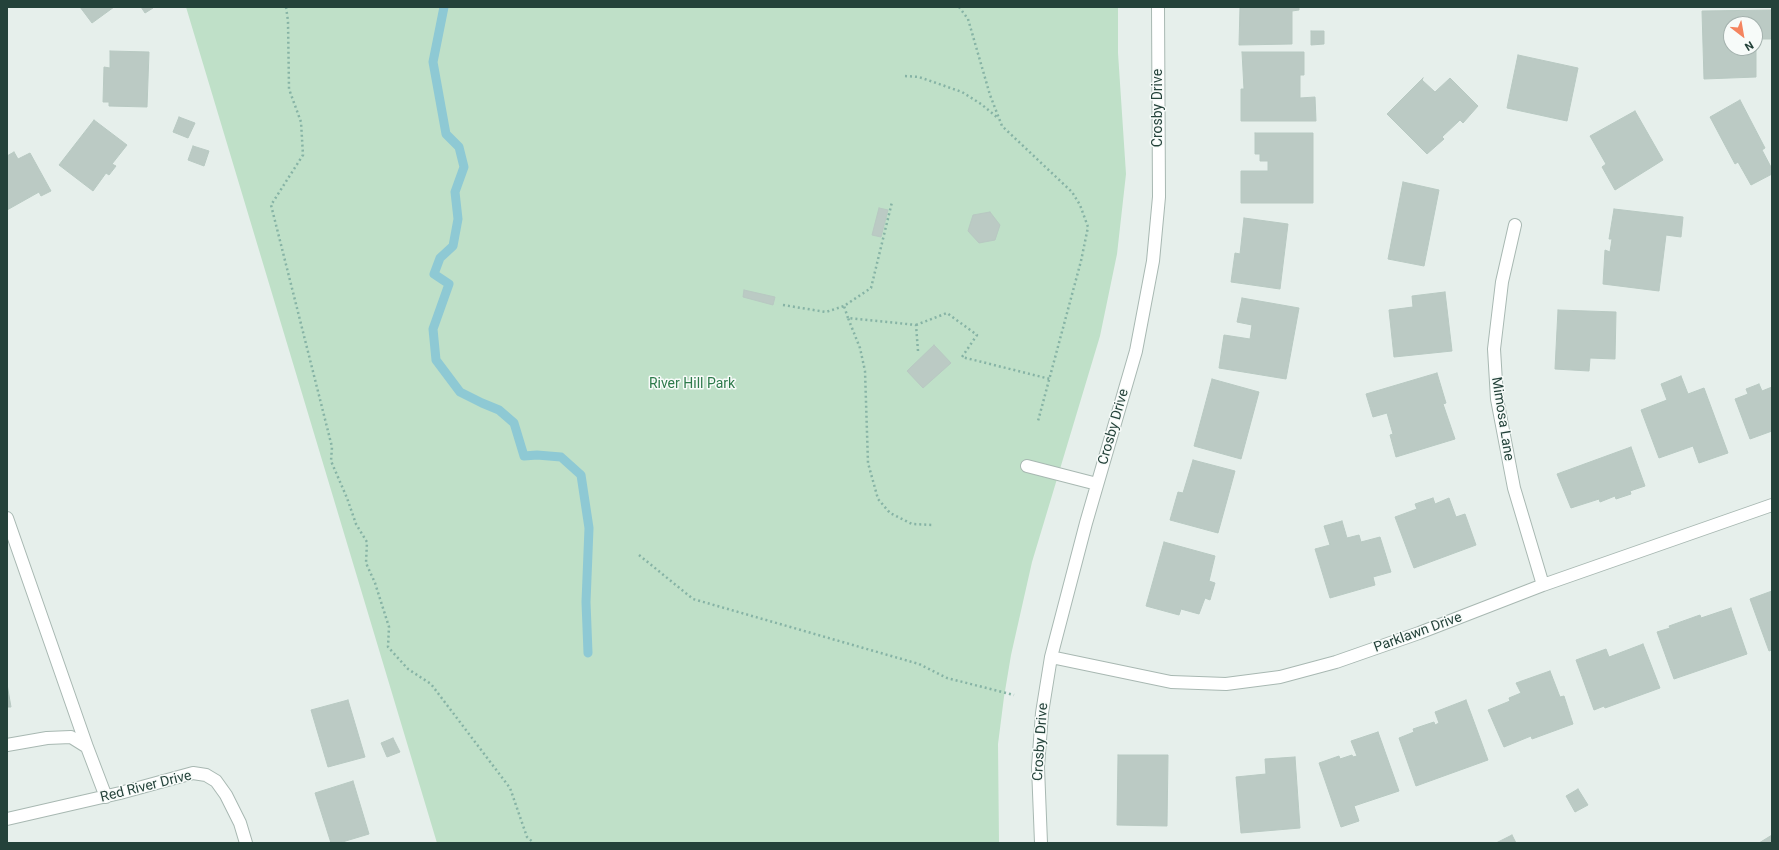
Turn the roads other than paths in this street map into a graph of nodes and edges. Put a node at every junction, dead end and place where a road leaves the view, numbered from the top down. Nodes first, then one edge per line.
1 (1158, 7) edge
2 (1515, 225) dead end
3 (1027, 466) dead end
4 (1097, 484) junction
5 (1772, 505) edge
6 (7, 518) edge
7 (1543, 585) junction
8 (1051, 657) junction
9 (7, 745) edge
10 (87, 747) junction
11 (106, 797) junction
12 (7, 819) edge
13 (246, 843) edge
14 (1041, 843) edge

1 - 4 street, Crosby Drive
2 - 7 street, Mimosa Lane
3 - 4 street
4 - 8 street, Crosby Drive
5 - 7 street, Parklawn Drive
6 - 10 street
7 - 8 street, Parklawn Drive
8 - 14 street, Crosby Drive
9 - 10 street
10 - 11 street
11 - 12 street, Red River Drive
11 - 13 street, Red River Drive

